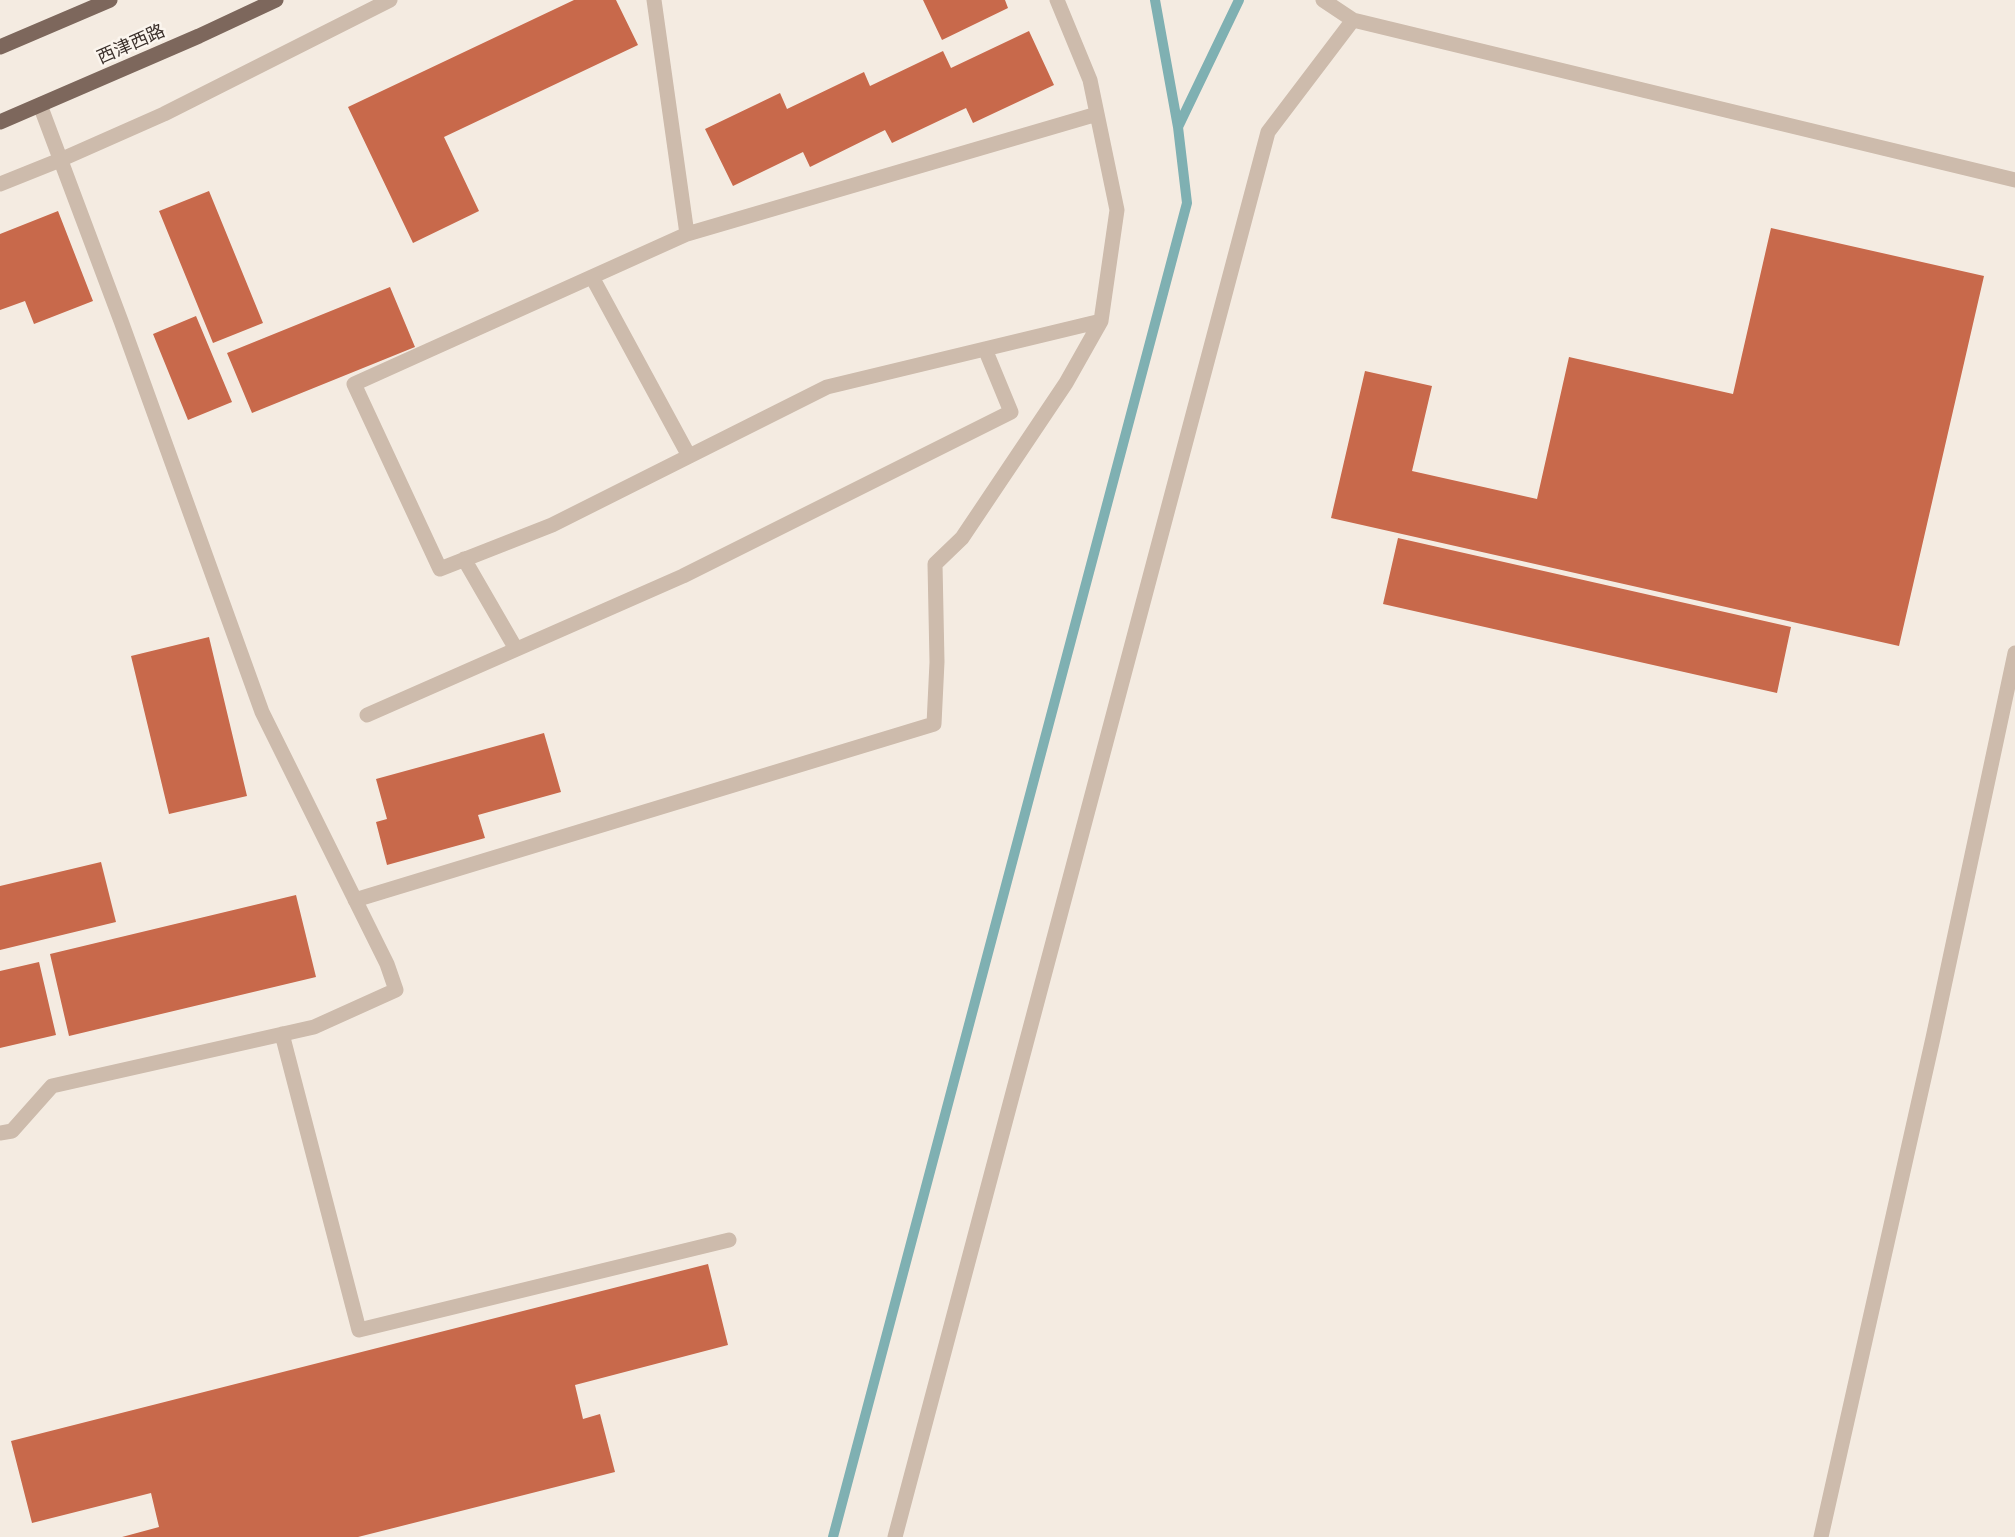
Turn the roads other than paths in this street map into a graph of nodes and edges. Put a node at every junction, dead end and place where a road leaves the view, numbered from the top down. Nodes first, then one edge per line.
1 (110, 0) edge
2 (276, 0) edge
3 (390, 0) edge
4 (654, 0) edge
5 (1057, 0) edge
6 (1323, 0) edge
7 (1353, 20) junction
8 (0, 47) edge
9 (40, 105) junction
10 (1097, 114) junction
11 (0, 122) edge
12 (60, 160) junction
13 (2015, 180) edge
14 (0, 184) edge
15 (687, 234) junction
16 (592, 277) junction
17 (1101, 321) junction
18 (985, 349) junction
19 (689, 456) junction
20 (464, 559) junction
21 (516, 649) junction
22 (2015, 653) edge
23 (367, 715) dead end
24 (355, 900) junction
25 (282, 1034) junction
26 (0, 1133) edge
27 (729, 1240) dead end
28 (895, 1537) edge
29 (1821, 1537) edge

1 - 8 main road
2 - 9 main road, 西津西路
3 - 12 street
4 - 15 street
5 - 10 street
6 - 7 street
7 - 13 street
7 - 28 street
9 - 11 main road, 西津西路
9 - 12 street
10 - 15 street
10 - 17 street
12 - 14 street
12 - 24 street
15 - 16 street
16 - 19 street
16 - 20 street
17 - 18 street
17 - 24 street
18 - 19 street
18 - 21 street
19 - 20 street
20 - 21 street
21 - 23 street
22 - 29 street
24 - 25 street
25 - 26 street
25 - 27 street

